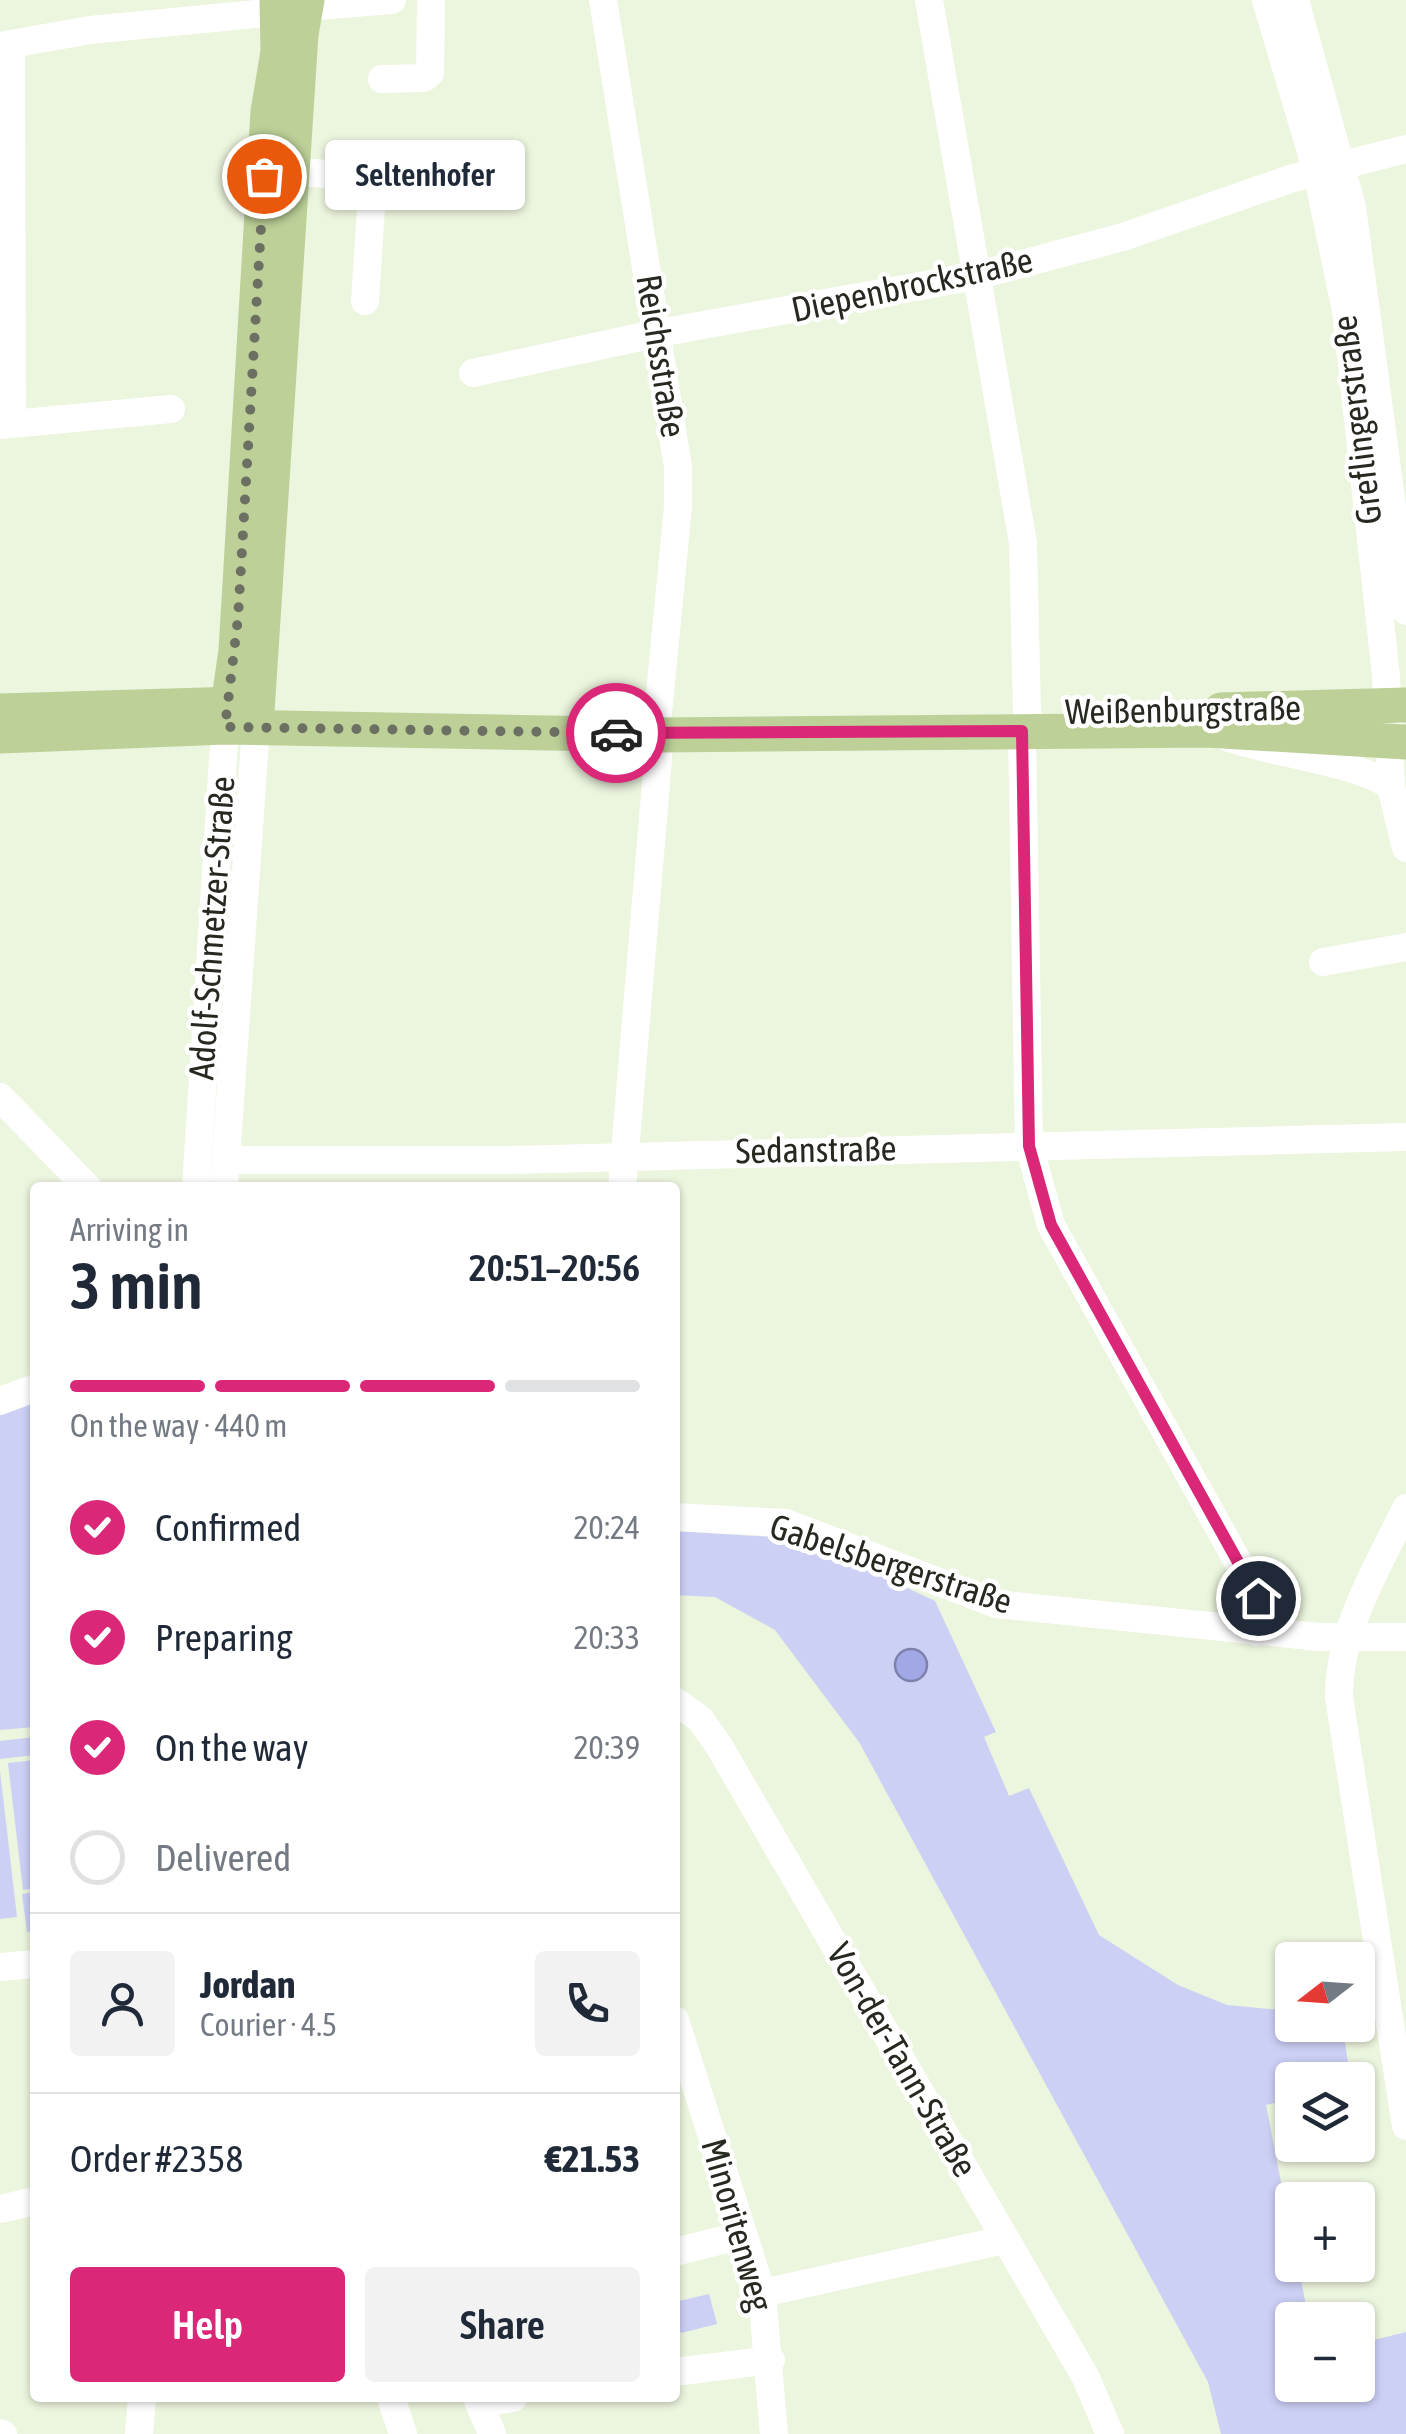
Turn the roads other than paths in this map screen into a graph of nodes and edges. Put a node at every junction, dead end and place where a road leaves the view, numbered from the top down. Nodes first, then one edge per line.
1 (392, 0) edge
2 (431, 0) edge
3 (604, 0) edge
4 (929, 0) edge
5 (1266, 0) edge
6 (1295, 0) edge
7 (294, 11) edge
8 (6, 44) edge
9 (382, 78) dead end
10 (1406, 150) edge
11 (1330, 169) junction
12 (293, 172) junction
13 (976, 276) junction
14 (364, 301) dead end
15 (660, 333) junction
16 (474, 373) dead end
17 (171, 408) dead end
18 (6, 423) edge
19 (1406, 611) edge
20 (1397, 706) edge
21 (0, 711) edge
22 (241, 715) junction
23 (1025, 722) junction
24 (658, 724) junction
25 (1206, 730) junction
26 (0, 736) edge
27 (1398, 742) edge
28 (1391, 787) junction
29 (1406, 848) edge
30 (1406, 947) edge
31 (1323, 962) dead end
32 (0, 1096) edge
33 (1406, 1137) edge
34 (1029, 1146) junction
35 (624, 1156) junction
36 (225, 1174) edge
37 (82, 1182) edge
38 (197, 1182) edge
39 (622, 1182) edge
40 (30, 1390) edge
41 (0, 1402) edge
42 (1406, 1508) edge
43 (680, 1517) edge
44 (1256, 1632) junction
45 (1346, 1636) junction
46 (1406, 1637) edge
47 (680, 1704) edge
48 (30, 1964) edge
49 (0, 1967) edge
50 (680, 2055) edge
51 (1402, 2072) edge
52 (684, 2083) edge
53 (1406, 2126) edge
54 (30, 2201) edge
55 (0, 2209) edge
56 (743, 2235) junction
57 (1004, 2240) junction
58 (680, 2251) edge
59 (762, 2294) junction
60 (771, 2360) junction
61 (680, 2371) edge
62 (142, 2402) edge
63 (392, 2402) edge
64 (479, 2402) edge
65 (139, 2434) edge
66 (403, 2434) edge
67 (492, 2434) edge
68 (774, 2434) edge
69 (1110, 2434) edge

1 - 7 street
2 - 9 street
3 - 15 street, Reichsstraße
4 - 13 street
5 - 11 street, Greflingerstraße
6 - 11 street, Greflingerstraße
7 - 8 street
7 - 12 main road, Adolf-Schmetzer-Straße
7 - 22 main road, Adolf-Schmetzer-Straße
8 - 18 street
10 - 11 street, Diepenbrockstraße
11 - 13 street, Diepenbrockstraße
11 - 19 street, Greflingerstraße
11 - 20 street, Greflingerstraße
12 - 14 street
12 - 22 main road, Adolf-Schmetzer-Straße
13 - 15 street, Diepenbrockstraße
13 - 23 street
15 - 16 street, Diepenbrockstraße
15 - 24 street, Reichsstraße
17 - 18 street
20 - 23 main road, Weißenburgstraße
20 - 27 street, Greflingerstraße
21 - 22 main road, Weißenburgstraße
22 - 24 main road, Weißenburgstraße
22 - 26 main road, Weißenburgstraße
22 - 36 street, Adolf-Schmetzer-Straße
22 - 38 street, Adolf-Schmetzer-Straße
23 - 24 main road, Weißenburgstraße
23 - 25 main road, Weißenburgstraße
23 - 34 street
24 - 35 street, Reichsstraße
25 - 27 main road, Weißenburgstraße
25 - 28 street, Weißenburgstraße
27 - 28 street, Greflingerstraße
28 - 29 street, Greflingerstraße
30 - 31 street
32 - 37 street
33 - 34 street, Sedanstraße
34 - 35 street, Sedanstraße
34 - 44 street
35 - 36 street, Sedanstraße
35 - 39 street, Reichsstraße
40 - 41 street
42 - 45 street
43 - 44 street, Gabelsbergerstraße
44 - 45 street, Gabelsbergerstraße
45 - 46 street, Gabelsbergerstraße
45 - 51 street
47 - 57 street, Von-der-Tann-Straße
48 - 49 street
50 - 52 street, Minoritenweg
51 - 53 street
52 - 56 street, Minoritenweg
54 - 55 street
56 - 58 street
56 - 59 street, Minoritenweg
57 - 59 street
57 - 69 street, Von-der-Tann-Straße
59 - 60 street, Minoritenweg
60 - 61 street
60 - 68 street, Minoritenweg
62 - 65 street
63 - 66 street
64 - 67 street

